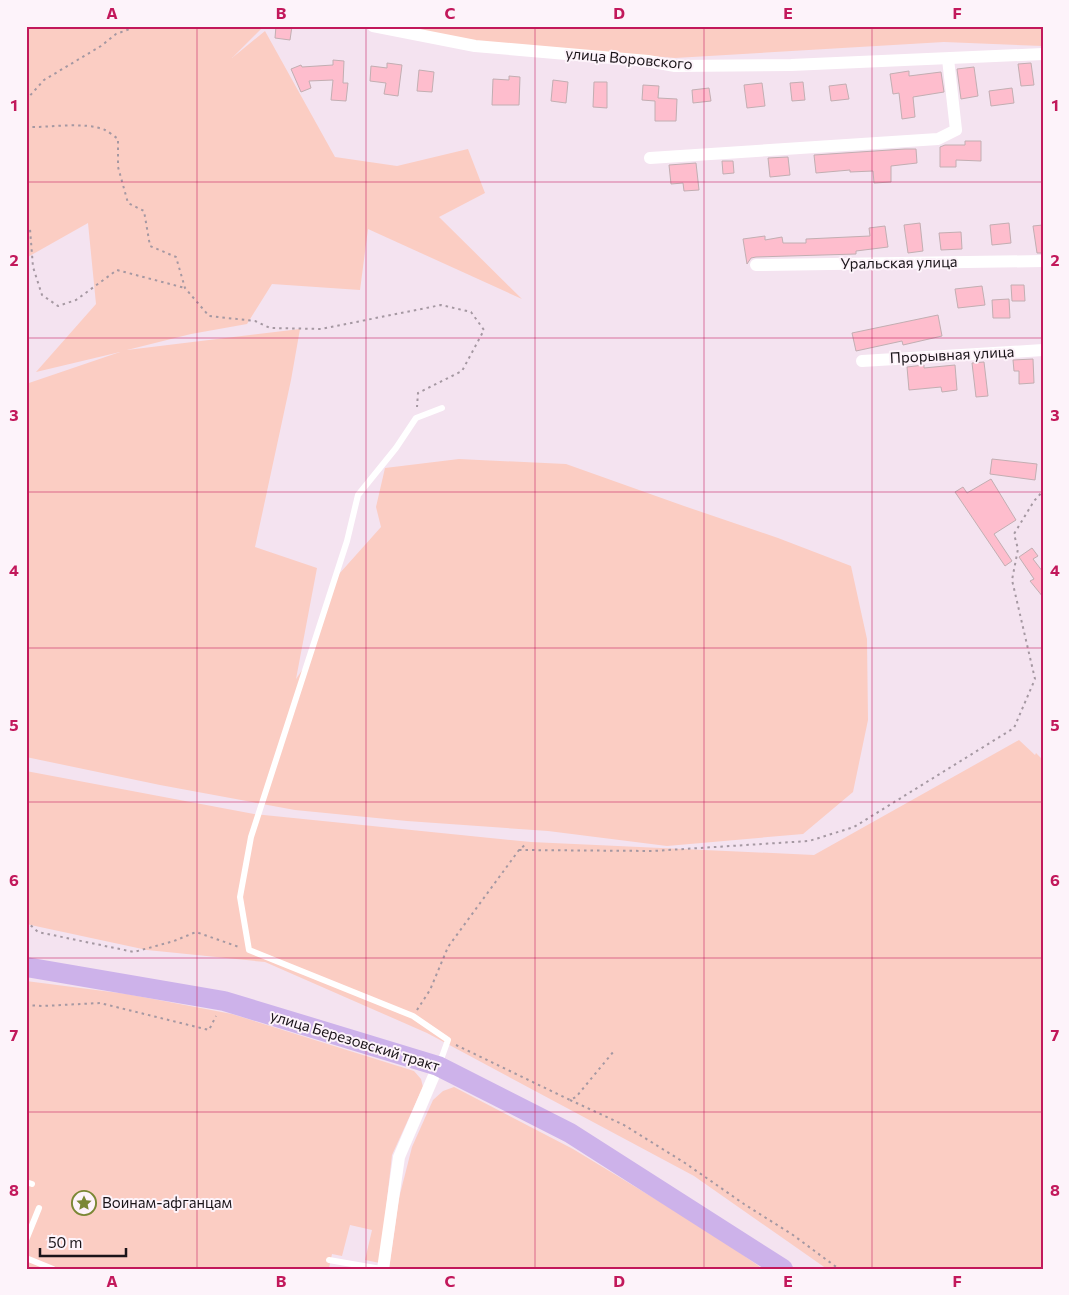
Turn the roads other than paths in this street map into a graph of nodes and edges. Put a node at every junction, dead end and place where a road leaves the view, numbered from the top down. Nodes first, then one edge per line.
1 (373, 26) edge
2 (1043, 54) edge
3 (948, 59) junction
4 (650, 158) dead end
5 (1043, 261) edge
6 (756, 265) dead end
7 (1043, 350) edge
8 (862, 360) dead end
9 (442, 408) dead end
10 (26, 967) edge
11 (438, 1066) junction
12 (39, 1208) dead end
13 (26, 1240) edge
14 (26, 1258) edge
15 (329, 1260) dead end
16 (53, 1269) edge
17 (382, 1269) edge
18 (783, 1269) edge

1 - 3 street, улица Воровского
2 - 3 street, улица Воровского
3 - 4 street
5 - 6 street, Уральская улица
7 - 8 street, Прорывная улица
9 - 11 lane
10 - 11 main road, улица Березовский тракт
11 - 17 street
11 - 18 main road, улица Березовский тракт
12 - 13 lane
14 - 16 lane
15 - 17 lane

